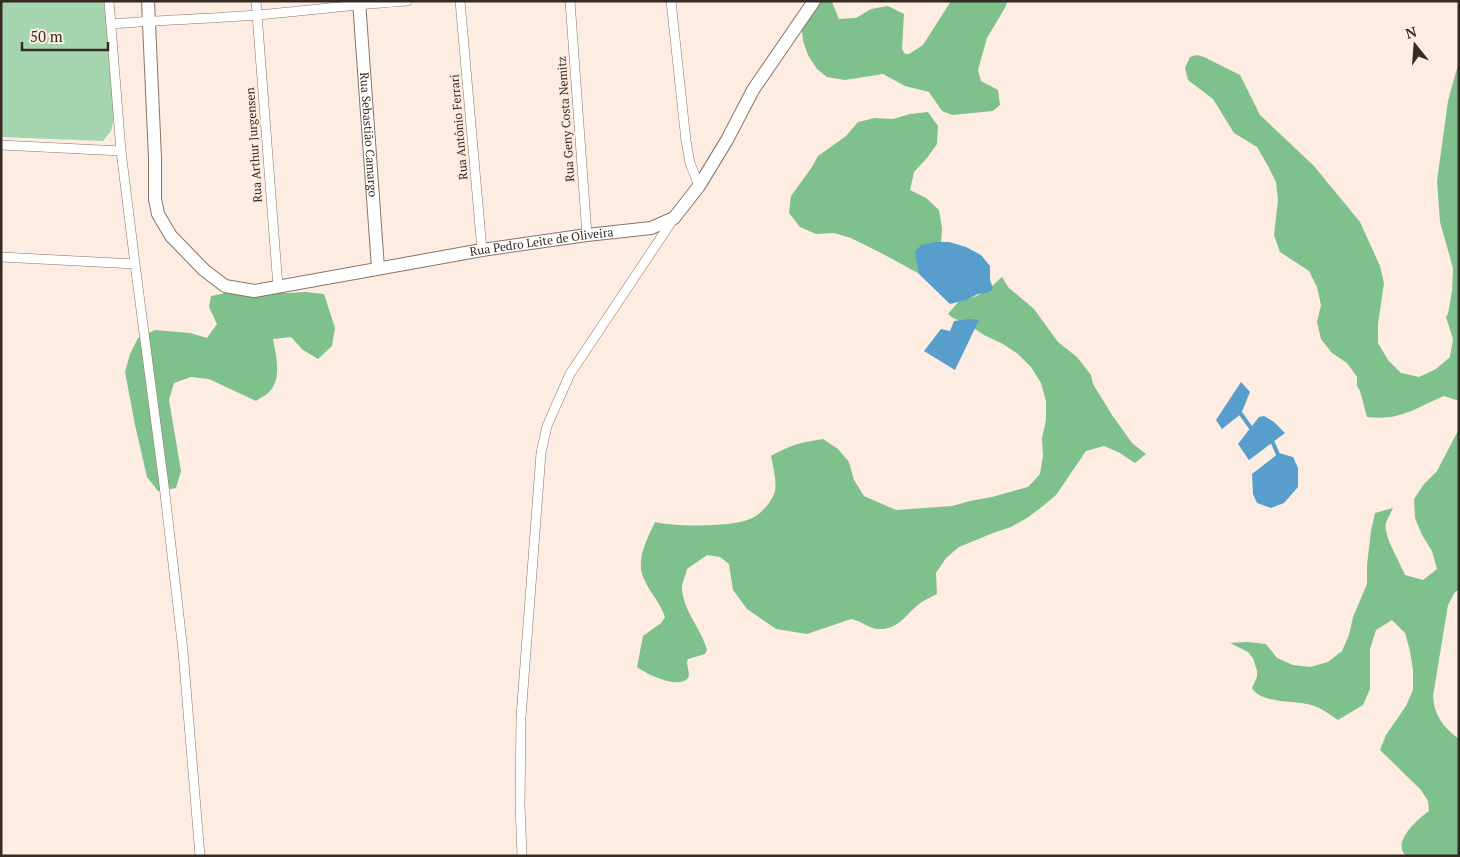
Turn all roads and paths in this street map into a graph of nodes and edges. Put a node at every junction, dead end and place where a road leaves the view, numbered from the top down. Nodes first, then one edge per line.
1 (109, 1) edge
2 (148, 1) edge
3 (256, 1) edge
4 (407, 1) edge
5 (460, 1) edge
6 (570, 1) edge
7 (671, 1) edge
8 (814, 1) edge
9 (359, 3) edge
10 (257, 15) junction
11 (149, 21) junction
12 (112, 24) junction
13 (1, 145) edge
14 (121, 151) junction
15 (699, 186) junction
16 (674, 218) junction
17 (587, 235) junction
18 (482, 250) junction
19 (1, 258) edge
20 (135, 264) junction
21 (378, 268) junction
22 (278, 287) junction
23 (200, 856) edge
24 (522, 856) edge

1 - 12 street
2 - 11 street, Rua Pedro Leite de Oliveira
3 - 10 street, Rua Arthur Jurgensen
4 - 9 street
5 - 18 street, Rua Antônio Ferrari
6 - 17 street, Rua Geny Costa Nemitz
7 - 15 street
8 - 15 street, Rua Pedro Leite de Oliveira
9 - 10 street
9 - 21 street, Rua Sebastião Camargo
10 - 11 street
10 - 22 street, Rua Arthur Jurgensen
11 - 12 street
11 - 22 street, Rua Pedro Leite de Oliveira
12 - 14 street
13 - 14 street
14 - 20 street
15 - 16 street, Rua Pedro Leite de Oliveira
16 - 17 street, Rua Pedro Leite de Oliveira
16 - 24 street
17 - 18 street, Rua Pedro Leite de Oliveira
18 - 21 street, Rua Pedro Leite de Oliveira
19 - 20 street
20 - 23 street
21 - 22 street, Rua Pedro Leite de Oliveira

